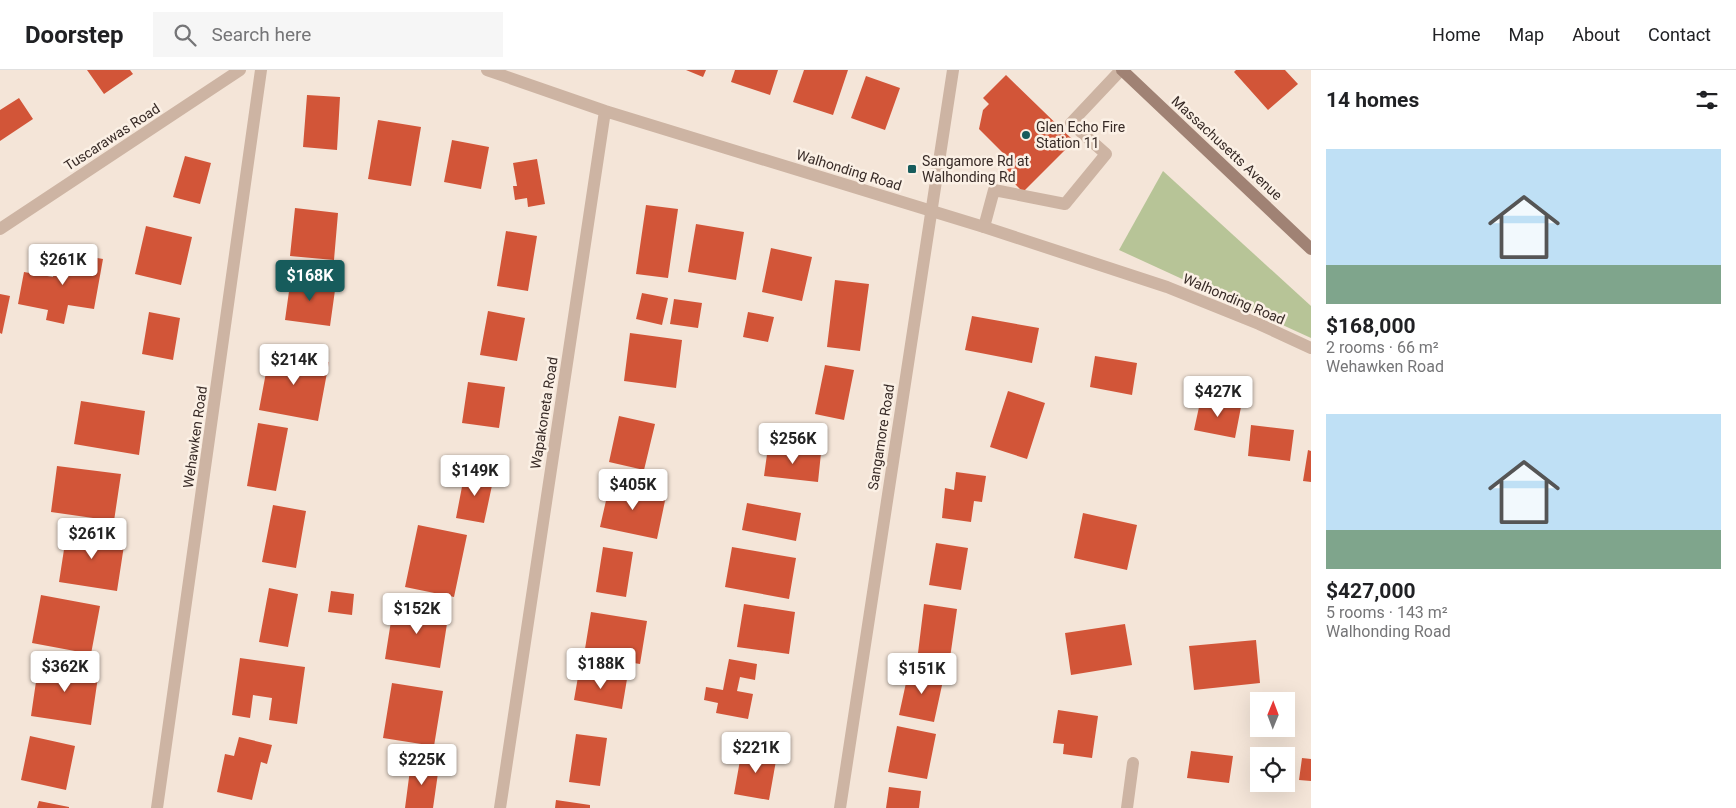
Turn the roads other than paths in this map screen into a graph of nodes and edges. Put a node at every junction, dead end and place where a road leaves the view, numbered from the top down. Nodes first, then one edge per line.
1 (240, 70) edge
2 (261, 70) edge
3 (487, 70) edge
4 (953, 70) edge
5 (1121, 70) edge
6 (605, 110) junction
7 (931, 211) junction
8 (984, 227) junction
9 (0, 228) edge
10 (1311, 249) edge
11 (1311, 348) edge
12 (1133, 763) dead end
13 (1128, 803) edge
14 (157, 808) edge
15 (500, 808) edge
16 (840, 808) edge

1 - 9 street, Tuscarawas Road
2 - 14 street, Wehawken Road
3 - 6 street, Walhonding Road
4 - 7 street, Sangamore Road
5 - 8 street
5 - 10 main road, Massachusetts Avenue
6 - 7 street, Walhonding Road
6 - 15 street, Wapakoneta Road
7 - 8 street, Walhonding Road
7 - 16 street, Sangamore Road
8 - 11 street, Walhonding Road
12 - 13 street

